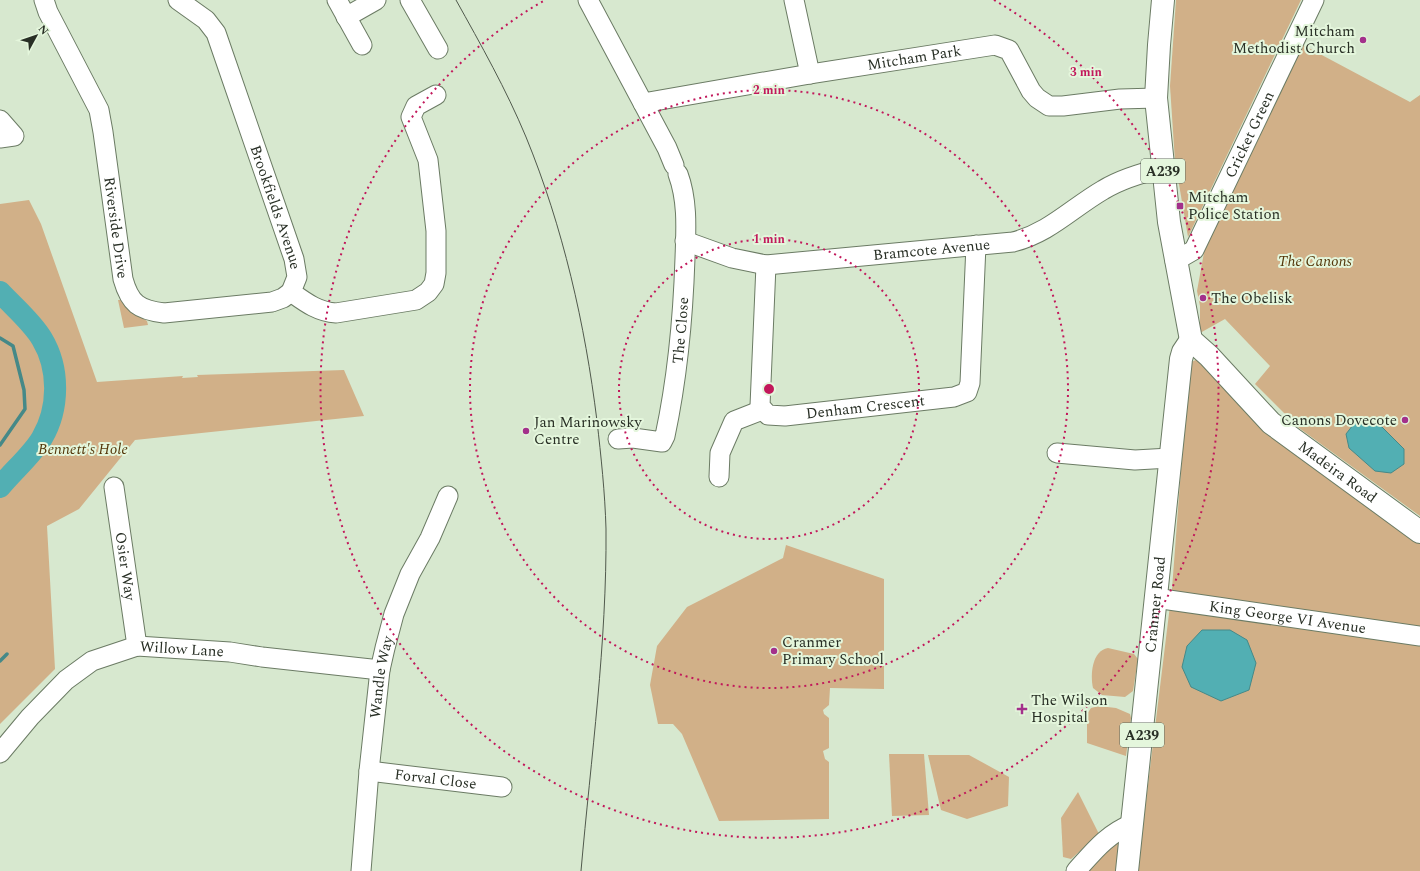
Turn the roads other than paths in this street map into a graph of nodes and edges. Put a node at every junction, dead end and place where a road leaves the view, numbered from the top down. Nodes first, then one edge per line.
1 (44, 0) edge
2 (178, 0) edge
3 (337, 0) edge
4 (376, 0) edge
5 (410, 0) edge
6 (588, 0) edge
7 (794, 0) edge
8 (1163, 0) edge
9 (1314, 0) edge
10 (346, 17) junction
11 (362, 45) dead end
12 (438, 49) dead end
13 (810, 74) junction
14 (436, 96) dead end
15 (1156, 98) junction
16 (643, 103) junction
17 (0, 120) edge
18 (0, 138) edge
19 (1163, 168) junction
20 (685, 241) junction
21 (976, 246) junction
22 (1176, 261) junction
23 (766, 265) junction
24 (291, 292) junction
25 (1191, 340) junction
26 (762, 410) junction
27 (618, 439) dead end
28 (1057, 453) dead end
29 (1170, 458) junction
30 (719, 477) dead end
31 (114, 487) dead end
32 (448, 496) dead end
33 (1420, 532) edge
34 (1155, 598) junction
35 (1420, 636) edge
36 (137, 646) junction
37 (380, 670) junction
38 (0, 753) edge
39 (369, 771) junction
40 (502, 787) dead end
41 (1132, 824) junction
42 (361, 871) edge
43 (1076, 871) edge
44 (1127, 871) edge

1 - 24 street, Riverside Drive
2 - 24 street, Brookfields Avenue
3 - 10 street
4 - 10 street
5 - 12 street
6 - 16 street
7 - 13 street
8 - 15 main road, A239
9 - 22 street, Cricket Green
10 - 11 street
13 - 15 street, Mitcham Park
13 - 16 street, Mitcham Park
14 - 24 street, Brookfields Avenue
15 - 19 main road, A239
16 - 20 street, The Close
17 - 18 street
19 - 21 street, Bramcote Avenue
19 - 22 main road, A239
20 - 23 street, Bramcote Avenue
20 - 27 street, The Close
21 - 23 street, Bramcote Avenue
21 - 26 street, Denham Crescent
22 - 25 main road, A239
23 - 26 street
25 - 29 main road, Cranmer Road / A239
25 - 33 main road, Madeira Road
26 - 30 street
28 - 29 street
29 - 34 main road, Cranmer Road / A239
31 - 36 street, Osier Way
32 - 37 street, Wandle Way
34 - 35 street, King George VI Avenue
34 - 41 main road, Cranmer Road / A239
36 - 37 street, Willow Lane
36 - 38 street, Willow Lane
37 - 39 street, Wandle Way
39 - 40 street, Forval Close
39 - 42 street, Wandle Way
41 - 43 street
41 - 44 main road, Cranmer Road / A239

